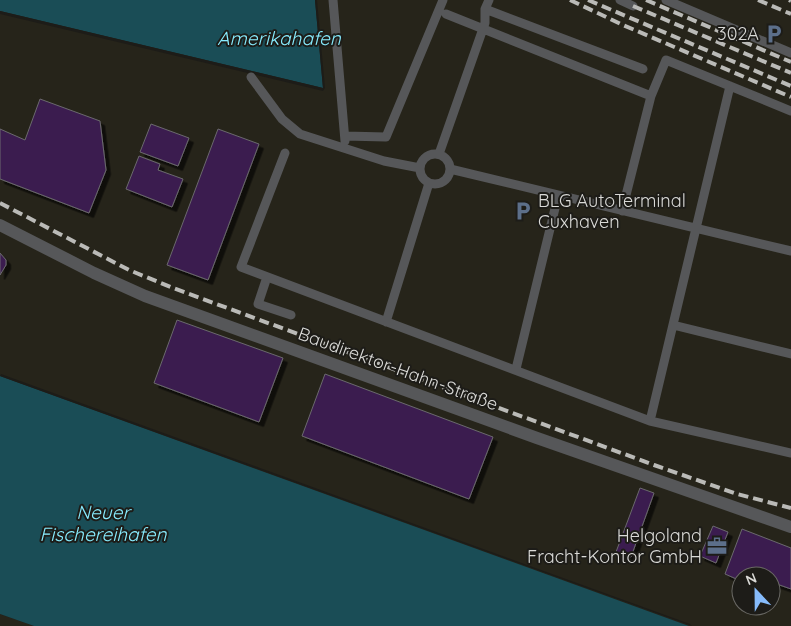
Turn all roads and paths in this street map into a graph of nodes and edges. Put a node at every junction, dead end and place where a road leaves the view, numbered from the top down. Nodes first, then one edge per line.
1 (333, 0) edge
2 (443, 0) edge
3 (620, 0) edge
4 (666, 0) edge
5 (487, 4) edge
6 (633, 6) dead end
7 (446, 14) dead end
8 (482, 30) junction
9 (791, 53) edge
10 (643, 69) dead end
11 (251, 77) dead end
12 (730, 86) junction
13 (651, 96) junction
14 (791, 110) edge
15 (345, 136) junction
16 (346, 149) junction
17 (284, 153) dead end
18 (439, 154) junction
19 (420, 168) junction
20 (450, 169) junction
21 (429, 184) junction
22 (558, 196) junction
23 (622, 211) junction
24 (0, 225) edge
25 (696, 228) junction
26 (791, 251) edge
27 (267, 277) junction
28 (291, 315) dead end
29 (386, 322) junction
30 (673, 326) junction
31 (791, 354) edge
32 (516, 369) junction
33 (650, 421) junction
34 (791, 454) edge
35 (791, 527) edge

1 - 15 lane
2 - 15 lane
3 - 6 lane
4 - 9 lane
5 - 8 lane
5 - 10 lane
7 - 8 lane
8 - 13 lane
8 - 18 lane
11 - 16 lane
12 - 13 lane
12 - 14 lane
12 - 25 lane
13 - 23 lane
15 - 16 lane
16 - 19 lane
17 - 27 lane
18 - 19 lane
18 - 20 lane
19 - 21 lane
20 - 21 lane
20 - 22 lane
21 - 29 lane
22 - 23 lane
22 - 32 lane
23 - 25 lane
24 - 35 street, Baudirektor-Hahn-Straße
25 - 26 lane
25 - 30 lane
27 - 28 lane
27 - 29 lane
29 - 32 lane
30 - 31 lane
30 - 33 lane
32 - 33 lane
33 - 34 lane

